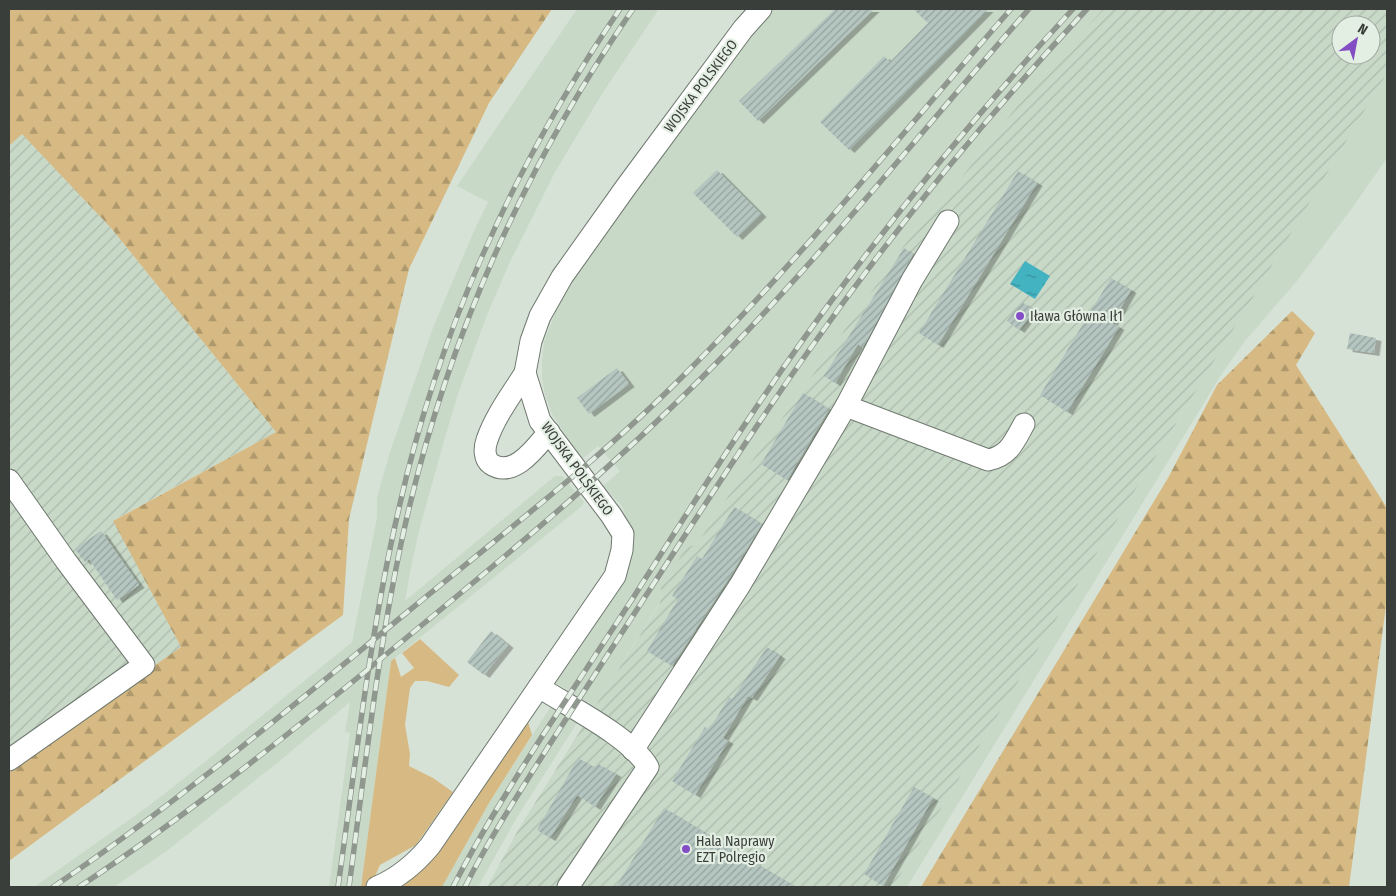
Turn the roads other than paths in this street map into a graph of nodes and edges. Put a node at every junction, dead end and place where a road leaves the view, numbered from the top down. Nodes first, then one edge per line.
1 (761, 9) edge
2 (948, 221) dead end
3 (525, 373) junction
4 (846, 406) junction
5 (1024, 424) dead end
6 (549, 432) junction
7 (9, 480) edge
8 (539, 686) junction
9 (634, 750) junction
10 (9, 760) edge
11 (376, 887) edge
12 (568, 887) edge

1 - 3 street, WOJSKA POLSKIEGO
2 - 4 street
3 - 6 street, WOJSKA POLSKIEGO
3 - 6 street
4 - 5 street
4 - 9 street
6 - 8 street, WOJSKA POLSKIEGO
7 - 10 street
8 - 9 street
8 - 11 street, WOJSKA POLSKIEGO
9 - 12 street

